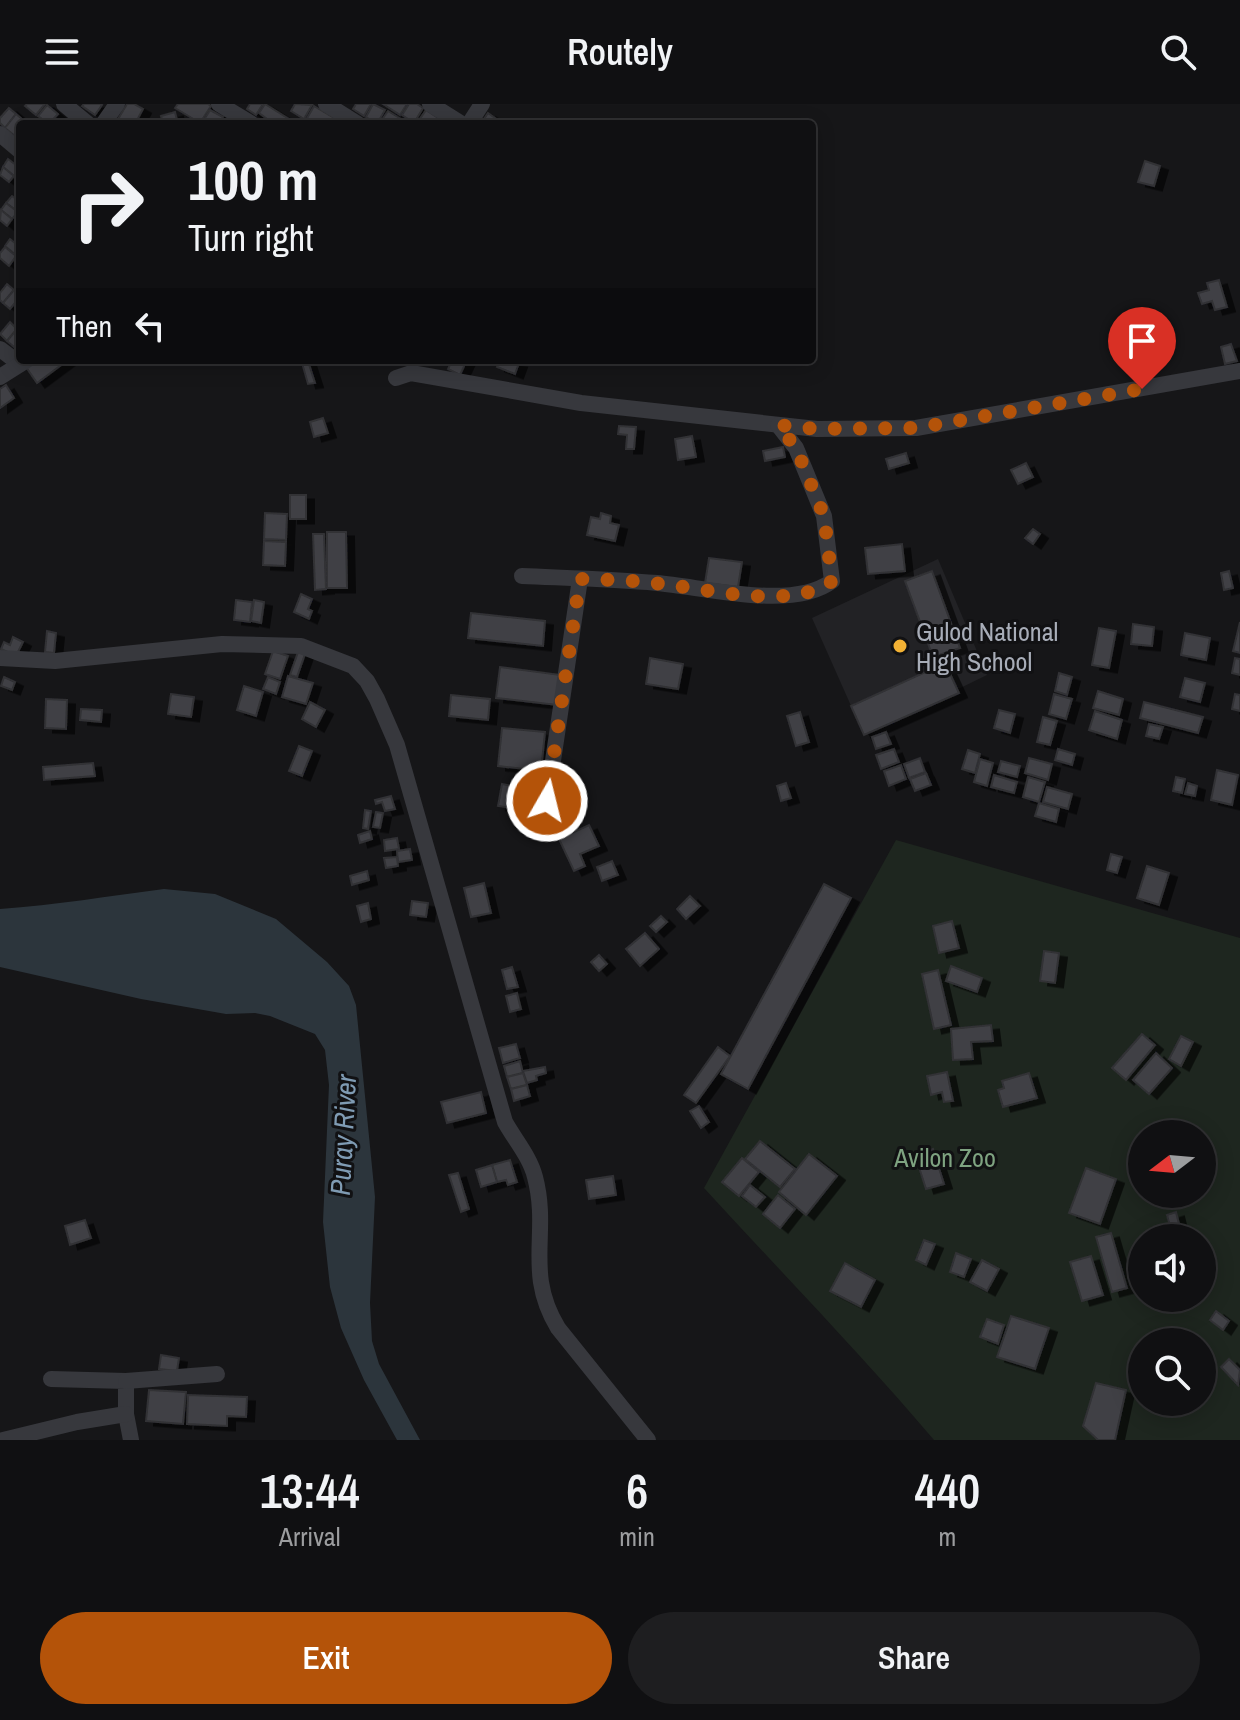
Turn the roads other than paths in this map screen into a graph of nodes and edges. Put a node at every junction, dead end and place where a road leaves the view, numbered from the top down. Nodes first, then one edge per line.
1 (64, 104) edge
2 (219, 104) edge
3 (326, 104) edge
4 (430, 104) edge
5 (83, 120) edge
6 (245, 120) edge
7 (352, 120) edge
8 (456, 120) edge
9 (0, 134) edge
10 (16, 148) edge
11 (20, 364) edge
12 (1240, 371) edge
13 (0, 377) edge
14 (396, 378) dead end
15 (778, 425) junction
16 (522, 576) dead end
17 (580, 579) junction
18 (0, 658) edge
19 (547, 801) dead end
20 (217, 1374) dead end
21 (51, 1379) dead end
22 (126, 1381) junction
23 (126, 1414) junction
24 (3, 1440) edge
25 (131, 1440) edge
26 (648, 1440) edge

1 - 5 street
2 - 6 street
3 - 7 street
4 - 8 street
9 - 10 street
11 - 13 street
12 - 15 street
14 - 15 street
15 - 17 street
16 - 17 street
17 - 19 street
18 - 26 street
20 - 22 street
21 - 22 street
22 - 23 street
23 - 24 street
23 - 25 street

